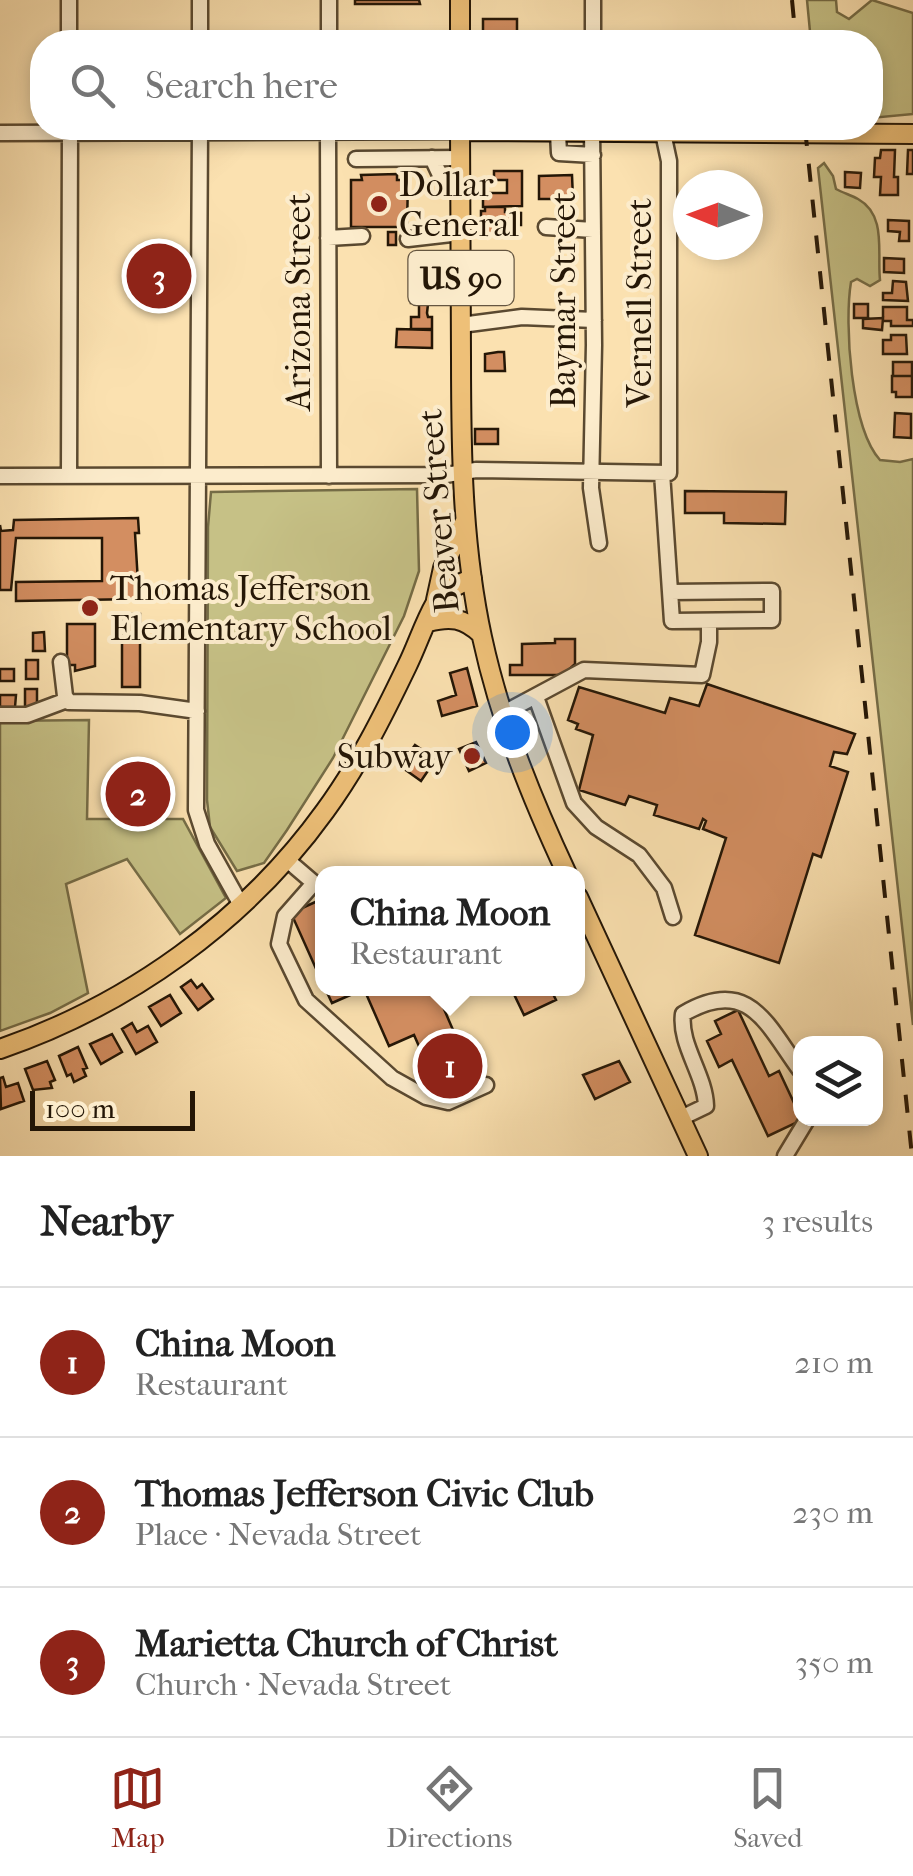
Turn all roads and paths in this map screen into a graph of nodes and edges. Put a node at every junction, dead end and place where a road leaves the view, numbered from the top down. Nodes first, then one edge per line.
1 (69, 0) edge
2 (200, 0) edge
3 (329, 0) edge
4 (460, 0) edge
5 (593, 0) edge
6 (69, 30) edge
7 (200, 30) edge
8 (329, 30) edge
9 (460, 30) edge
10 (593, 30) edge
11 (30, 132) edge
12 (0, 133) edge
13 (883, 134) edge
14 (913, 134) edge
15 (70, 140) edge
16 (200, 140) edge
17 (328, 140) edge
18 (382, 140) edge
19 (460, 140) edge
20 (558, 140) edge
21 (592, 140) edge
22 (664, 140) edge
23 (592, 156) junction
24 (382, 158) junction
25 (356, 159) dead end
26 (460, 166) junction
27 (546, 228) dead end
28 (593, 230) junction
29 (460, 233) junction
30 (362, 236) dead end
31 (328, 238) junction
32 (408, 239) dead end
33 (594, 320) junction
34 (461, 325) junction
35 (462, 473) junction
36 (592, 473) junction
37 (665, 473) junction
38 (200, 475) junction
39 (0, 476) edge
40 (69, 476) junction
41 (329, 476) junction
42 (465, 521) junction
43 (598, 542) dead end
44 (472, 578) junction
45 (670, 592) junction
46 (432, 613) junction
47 (709, 620) junction
48 (482, 634) junction
49 (61, 662) dead end
50 (536, 697) junction
51 (66, 700) junction
52 (197, 711) junction
53 (502, 714) junction
54 (0, 715) edge
55 (286, 859) junction
56 (563, 866) edge
57 (240, 905) junction
58 (585, 911) edge
59 (673, 917) dead end
60 (0, 1049) edge
61 (793, 1060) edge
62 (486, 1085) dead end
63 (681, 1118) junction
64 (803, 1126) edge
65 (698, 1156) edge
66 (785, 1156) edge

1 - 6 street
2 - 7 street
3 - 8 street
4 - 9 main road
5 - 10 street
11 - 12 street
13 - 14 main road
15 - 40 street
16 - 38 street
17 - 31 street, Arizona Street
18 - 24 street
19 - 26 main road, Beaver Street / US 90
20 - 23 street
21 - 23 street, Baymar Street
22 - 37 street, Vernell Street
23 - 28 street, Baymar Street
24 - 25 street
24 - 26 street
26 - 29 main road, Beaver Street / US 90
27 - 28 street
28 - 33 street, Baymar Street
29 - 32 street
29 - 34 main road, Beaver Street / US 90
30 - 31 street
31 - 41 street, Arizona Street
33 - 34 street
33 - 36 street, Baymar Street
34 - 35 main road, Beaver Street / US 90
35 - 36 street
35 - 41 street
35 - 42 main road, Beaver Street / US 90
36 - 37 street
36 - 43 street, Baymar Street
37 - 45 street, Vernell Street
38 - 40 street
38 - 41 street
38 - 52 street
39 - 40 street
42 - 44 main road, Beaver Street / US 90
42 - 46 main road
44 - 46 main road
44 - 48 main road, Beaver Street / US 90
45 - 47 street
45 - 47 street
46 - 48 main road
46 - 55 main road
47 - 50 street
48 - 53 main road, Beaver Street / US 90
49 - 51 street
50 - 53 street
50 - 59 street
51 - 52 street
51 - 54 street
52 - 57 street
53 - 56 main road, Beaver Street / US 90
55 - 57 main road
55 - 62 street
57 - 60 main road
58 - 63 main road
61 - 63 street
63 - 65 main road
64 - 66 street

